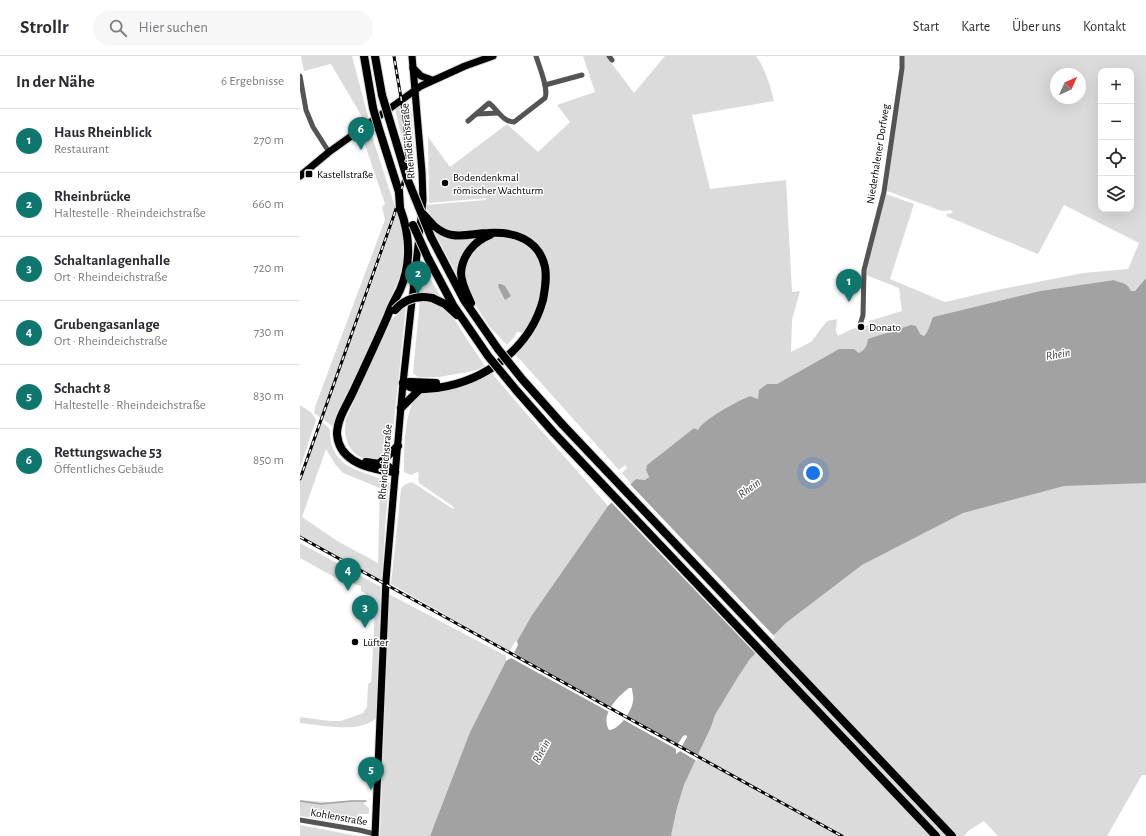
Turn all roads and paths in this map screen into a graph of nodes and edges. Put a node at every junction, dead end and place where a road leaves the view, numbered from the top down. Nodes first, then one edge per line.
1 (364, 56) edge
2 (375, 56) edge
3 (412, 56) edge
4 (536, 56) edge
5 (902, 56) edge
6 (489, 57) edge
7 (412, 68) junction
8 (582, 75) dead end
9 (300, 76) edge
10 (432, 80) junction
11 (545, 85) junction
12 (414, 90) junction
13 (485, 106) junction
14 (498, 113) junction
15 (477, 114) junction
16 (486, 114) junction
17 (468, 121) dead end
18 (329, 152) junction
19 (300, 176) edge
20 (401, 205) junction
21 (418, 210) junction
22 (497, 233) junction
23 (465, 322) junction
24 (384, 325) junction
25 (860, 325) dead end
26 (482, 328) junction
27 (466, 380) junction
28 (403, 383) junction
29 (419, 390) junction
30 (401, 408) junction
31 (344, 411) junction
32 (398, 446) junction
33 (380, 463) junction
34 (395, 472) junction
35 (300, 820) edge
36 (375, 835) edge
37 (936, 836) edge
38 (952, 836) edge

1 - 20 highway, bridge
2 - 21 highway, bridge
3 - 7 main road, Rheindeichstraße
4 - 11 street
5 - 25 street, Niederhalener Dorfweg
6 - 10 main road
7 - 10 main road
7 - 12 main road, Rheindeichstraße
8 - 11 street
9 - 18 street
10 - 12 main road
11 - 14 street
12 - 18 main road
12 - 28 main road, Rheindeichstraße
13 - 14 street
13 - 15 street
13 - 16 street
14 - 16 street
15 - 16 street
15 - 17 street
18 - 19 main road
20 - 23 highway, bridge
20 - 24 highway
21 - 22 highway, bridge
21 - 26 highway, bridge
22 - 26 highway
22 - 27 highway
23 - 24 highway, bridge
23 - 37 highway, bridge
24 - 31 highway
26 - 38 highway, bridge
27 - 28 highway
27 - 29 highway
28 - 29 highway
28 - 30 main road, Rheindeichstraße
29 - 30 highway
30 - 32 main road, Rheindeichstraße
31 - 33 highway
31 - 34 highway
32 - 33 highway
32 - 34 main road, Rheindeichstraße
33 - 34 highway
34 - 36 main road, Rheindeichstraße
35 - 36 street, Kohlenstraße

